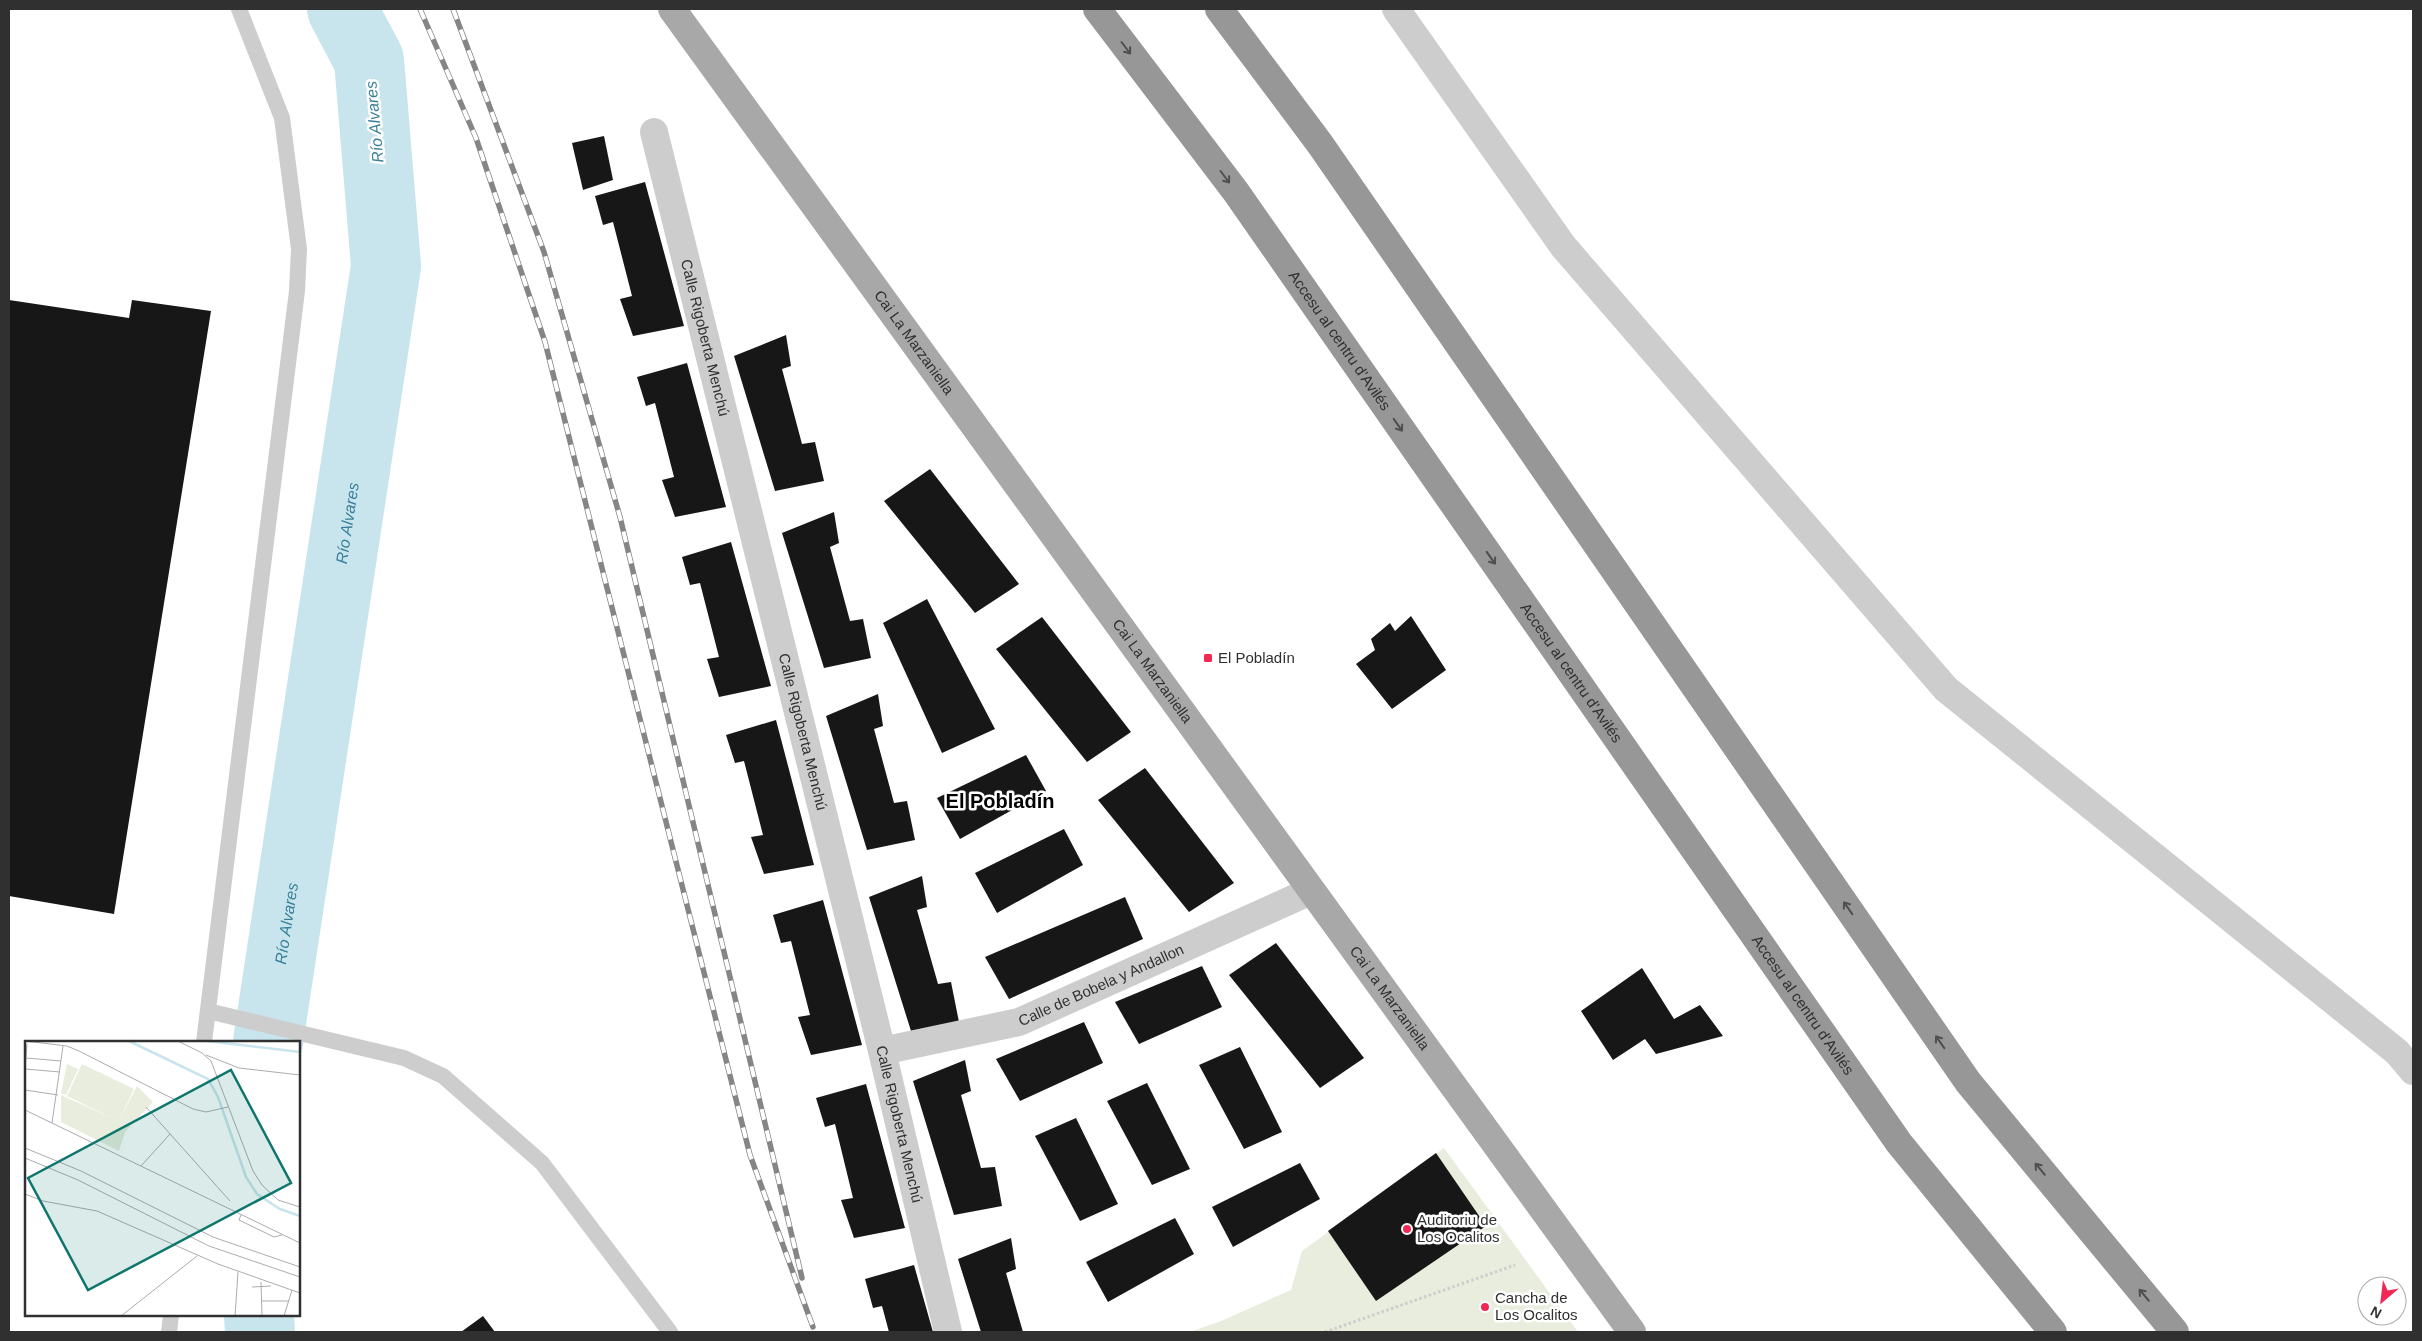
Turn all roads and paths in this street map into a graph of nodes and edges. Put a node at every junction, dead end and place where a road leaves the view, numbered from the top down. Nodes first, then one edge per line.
1 (239, 9) edge
2 (672, 9) edge
3 (1097, 9) edge
4 (1219, 9) edge
5 (1396, 9) edge
6 (654, 132) dead end
7 (1311, 891) junction
8 (210, 1011) junction
9 (204, 1041) edge
10 (882, 1051) junction
11 (2413, 1071) edge
12 (1514, 1265) dead end
13 (171, 1316) edge
14 (169, 1332) edge
15 (670, 1332) edge
16 (948, 1332) edge
17 (1325, 1332) edge
18 (1632, 1332) edge
19 (2053, 1332) edge
20 (2175, 1332) edge

1 - 8 lane
2 - 7 main road, Cai La Marzaniella
3 -> 19 highway, Accesu al centru d'Avilés
20 -> 4 highway
5 - 11 street
6 - 10 street, Calle Rigoberta Menchú
7 - 10 street, Calle de Bobela y Andallon
7 - 18 main road, Cai La Marzaniella
8 - 9 lane
8 - 15 lane
10 - 16 street, Calle Rigoberta Menchú
12 - 17 path
13 - 14 lane

